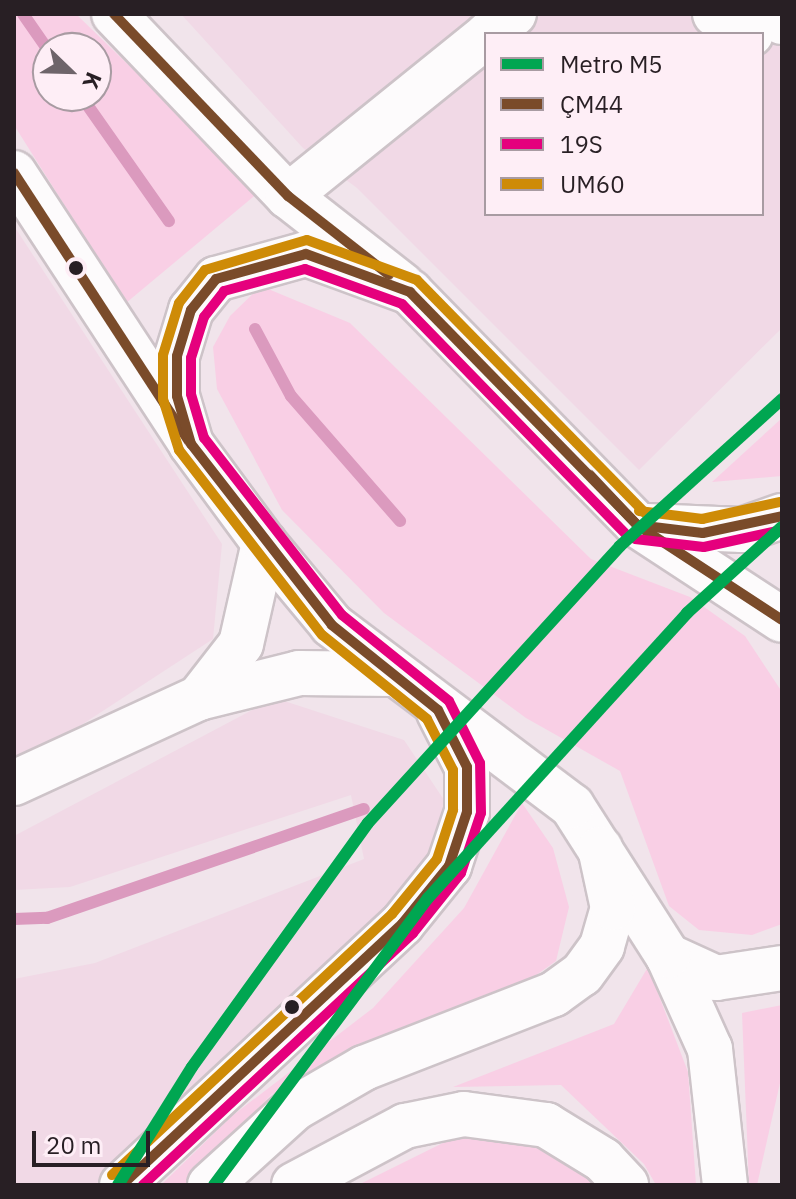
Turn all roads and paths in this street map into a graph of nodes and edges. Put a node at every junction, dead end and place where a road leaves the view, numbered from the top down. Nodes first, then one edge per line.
1 (114, 14) edge
2 (514, 14) edge
3 (715, 14) edge
4 (781, 14) edge
5 (782, 22) edge
6 (491, 32) edge
7 (747, 32) edge
8 (484, 37) edge
9 (764, 41) edge
10 (782, 51) edge
11 (14, 173) edge
12 (288, 196) junction
13 (410, 292) junction
14 (191, 444) junction
15 (782, 516) edge
16 (637, 525) junction
17 (264, 543) junction
18 (782, 620) edge
19 (393, 674) junction
20 (199, 698) junction
21 (438, 710) junction
22 (14, 783) edge
23 (600, 848) junction
24 (668, 956) junction
25 (782, 968) edge
26 (122, 1185) edge
27 (210, 1185) edge
28 (294, 1185) edge
29 (626, 1185) edge
30 (725, 1185) edge

1 - 12 main road
2 - 6 main road
3 - 7 main road
4 - 5 main road
8 - 12 main road
9 - 10 main road
11 - 14 main road
12 - 13 main road
13 - 14 main road
13 - 16 main road
14 - 17 main road
15 - 16 main road
16 - 18 main road
17 - 19 main road
17 - 20 main road
19 - 20 main road
19 - 21 main road
20 - 22 main road
21 - 23 main road
21 - 26 main road
23 - 24 main road
23 - 27 main road
24 - 25 main road
24 - 30 main road
28 - 29 main road

